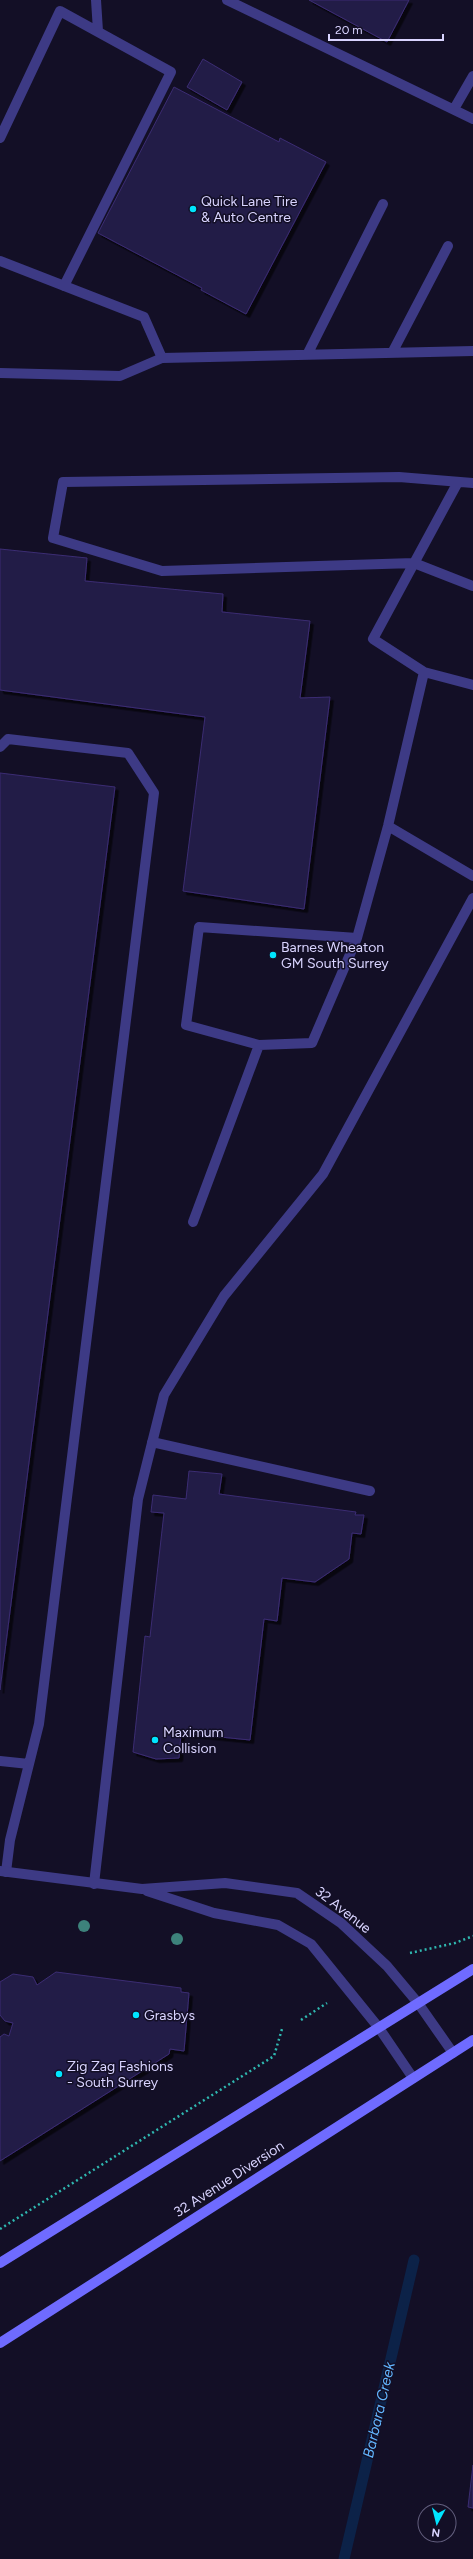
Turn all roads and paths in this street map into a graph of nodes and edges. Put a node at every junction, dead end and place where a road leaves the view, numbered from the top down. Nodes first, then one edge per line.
1 (96, 0) edge
2 (227, 0) edge
3 (98, 31) junction
4 (473, 76) edge
5 (454, 109) junction
6 (473, 118) edge
7 (0, 138) edge
8 (383, 204) dead end
9 (448, 246) dead end
10 (0, 261) edge
11 (64, 286) junction
12 (473, 351) edge
13 (392, 353) junction
14 (307, 355) junction
15 (162, 358) junction
16 (0, 373) edge
17 (458, 482) junction
18 (473, 483) edge
19 (414, 563) junction
20 (473, 586) edge
21 (424, 672) junction
22 (473, 685) edge
23 (0, 747) edge
24 (388, 826) junction
25 (473, 876) edge
26 (473, 898) edge
27 (357, 938) junction
28 (259, 1046) junction
29 (193, 1222) dead end
30 (152, 1442) junction
31 (370, 1491) dead end
32 (0, 1761) edge
33 (29, 1764) junction
34 (3, 1871) edge
35 (94, 1884) junction
36 (142, 1889) junction
37 (473, 1936) edge
38 (402, 1955) dead end
39 (473, 1969) edge
40 (418, 2003) junction
41 (379, 2028) junction
42 (282, 2029) dead end
43 (473, 2040) edge
44 (453, 2053) junction
45 (413, 2078) junction
46 (0, 2229) edge
47 (0, 2263) edge
48 (0, 2343) edge

1 - 3 street
2 - 5 street
3 - 7 street
3 - 11 street
4 - 5 street
5 - 6 street
8 - 14 street
9 - 13 street
10 - 11 street
11 - 15 street
12 - 13 street
13 - 14 street
14 - 15 street
15 - 16 street
17 - 18 street
17 - 19 street
17 - 19 street
19 - 20 street
19 - 21 street
21 - 22 street
21 - 24 street
23 - 33 street
24 - 25 street
24 - 27 street
26 - 30 street
27 - 28 street
27 - 28 street
28 - 29 street
30 - 31 street
30 - 35 street
32 - 33 street
33 - 34 street
34 - 35 street, 32 Avenue
35 - 36 street, 32 Avenue
36 - 40 street, 32 Avenue
36 - 41 street, 32 Avenue
37 - 38 path
39 - 40 main road
40 - 41 main road
40 - 44 street, 32 Avenue
41 - 45 street, 32 Avenue
41 - 47 main road
42 - 46 path
43 - 44 main road, 32 Avenue Diversion
44 - 45 main road, 32 Avenue Diversion
45 - 48 main road, 32 Avenue Diversion

